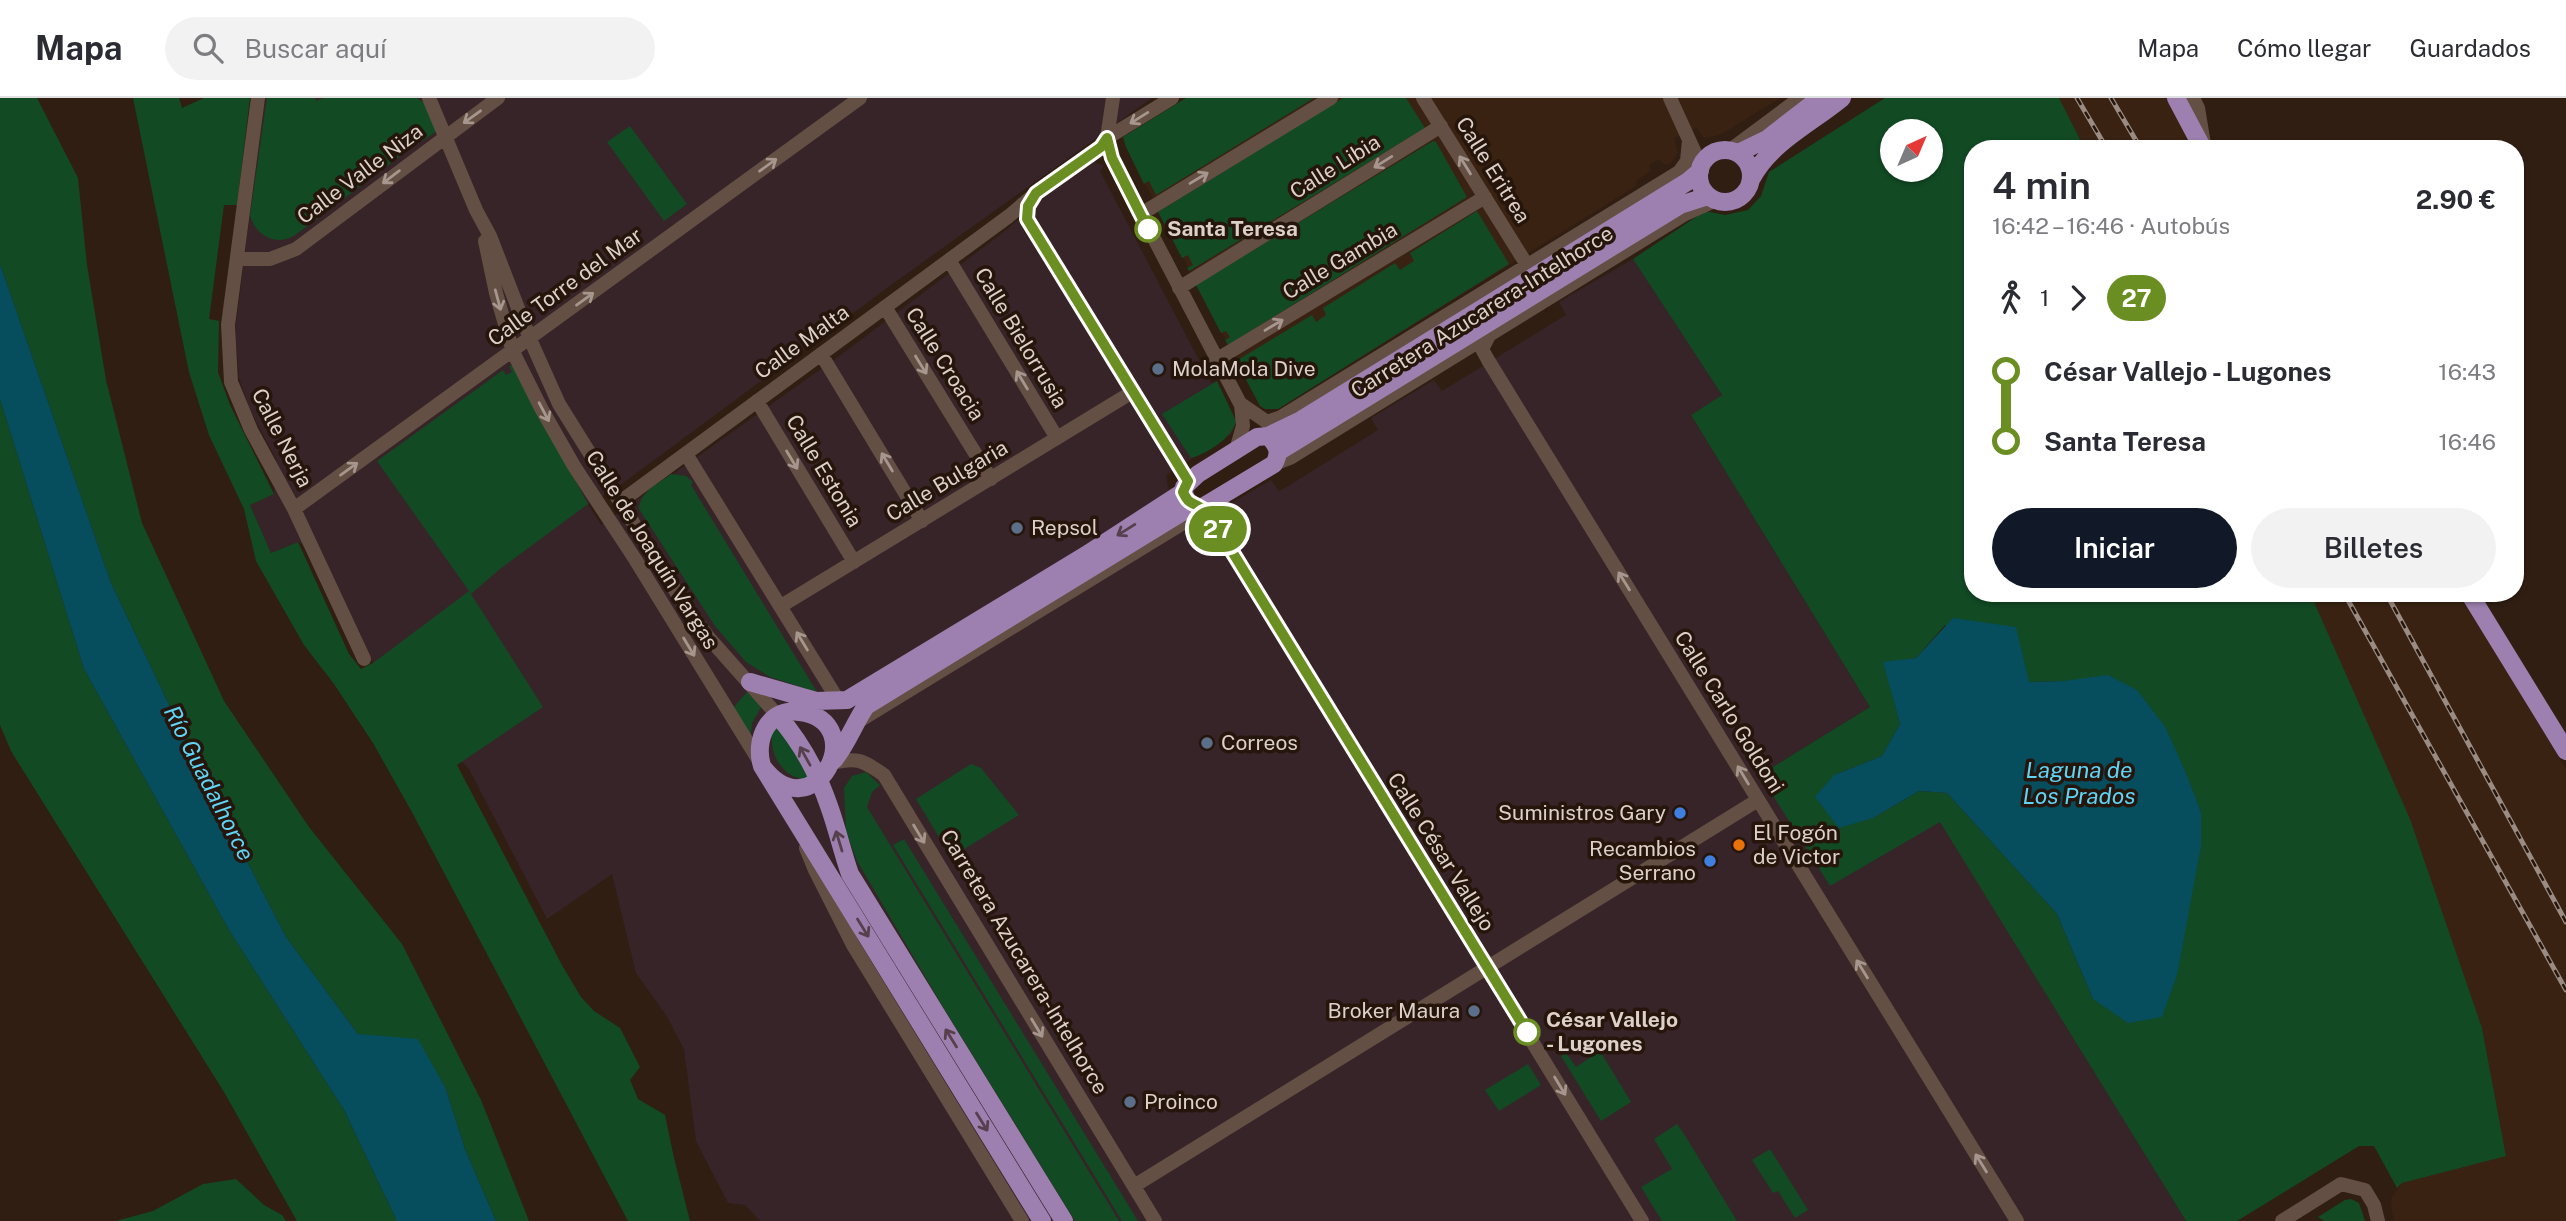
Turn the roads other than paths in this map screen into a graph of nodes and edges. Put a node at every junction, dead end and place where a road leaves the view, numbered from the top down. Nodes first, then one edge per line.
1 (258, 98) edge
2 (429, 98) edge
3 (498, 98) edge
4 (860, 98) edge
5 (1113, 98) edge
6 (1172, 98) edge
7 (1331, 98) edge
8 (1423, 98) edge
9 (1670, 98) edge
10 (1800, 98) edge
11 (1820, 98) edge
12 (1842, 98) edge
13 (2176, 98) edge
14 (2193, 98) edge
15 (1441, 126) junction
16 (446, 136) junction
17 (1107, 138) junction
18 (1689, 140) junction
19 (2199, 140) edge
20 (2203, 140) edge
21 (1734, 152) junction
22 (1700, 169) junction
23 (1752, 178) junction
24 (1665, 180) junction
25 (1036, 193) junction
26 (1485, 197) junction
27 (1712, 198) junction
28 (476, 210) junction
29 (1141, 214) junction
30 (1009, 216) junction
31 (1027, 219) junction
32 (237, 259) junction
33 (949, 260) junction
34 (1527, 265) junction
35 (1179, 288) junction
36 (885, 307) junction
37 (1491, 332) junction
38 (530, 339) junction
39 (513, 352) junction
40 (821, 354) junction
41 (1216, 360) junction
42 (1134, 391) junction
43 (1311, 398) junction
44 (757, 401) junction
45 (1241, 404) junction
46 (1287, 426) junction
47 (1268, 436) junction
48 (1057, 438) junction
49 (1236, 450) junction
50 (686, 454) junction
51 (1276, 458) junction
52 (991, 479) junction
53 (1191, 497) junction
54 (620, 502) junction
55 (294, 509) junction
56 (922, 521) junction
57 (854, 562) junction
58 (2475, 602) edge
59 (781, 606) junction
60 (364, 659) dead end
61 (750, 682) junction
62 (838, 700) junction
63 (816, 701) junction
64 (797, 711) junction
65 (778, 716) junction
66 (2566, 751) edge
67 (832, 763) junction
68 (762, 766) junction
69 (819, 780) junction
70 (1758, 800) junction
71 (798, 827) junction
72 (1488, 967) junction
73 (1134, 1186) junction
74 (1022, 1221) edge
75 (1042, 1221) edge
76 (1064, 1221) edge
77 (1155, 1221) edge
78 (1642, 1221) edge
79 (2017, 1221) edge
80 (2282, 1221) edge
81 (2378, 1221) edge

1 - 32 street, Calle Nerja
2 - 16 street
3 -> 16 street, Calle Valle Niza
38 -> 4 street, Calle Torre del Mar
5 - 17 street
6 -> 17 street, Calle Malta
29 -> 7 street
8 - 15 street, Calle Eritrea
9 - 18 street
10 - 21 street
11 - 21 main road
12 - 23 main road
13 - 19 main road
14 - 20 street
26 -> 15 street, Calle Eritrea
15 -> 35 street, Calle Libia
16 - 28 street
16 -> 32 street, Calle Valle Niza
17 - 25 street, Calle Malta
17 - 29 street
18 - 22 street
18 - 24 street, Carretera Azucarera-Intelhorce
21 - 22 main road
21 - 23 main road
22 - 24 street, Carretera Azucarera-Intelhorce
22 - 27 main road
22 - 46 main road, Carretera Azucarera-Intelhorce
23 - 27 main road
24 - 34 street, Carretera Azucarera-Intelhorce
25 - 30 street, Calle Malta
25 - 31 street
26 - 34 street, Calle Eritrea
41 -> 26 street, Calle Gambia
27 - 37 street, Carretera Azucarera-Intelhorce
27 - 51 main road, Carretera Azucarera-Intelhorce
28 - 38 street, Calle de Joaquín Vargas
28 -> 39 street, Calle de Joaquín Vargas
29 - 35 street
30 - 31 street
30 - 33 street, Calle Malta
31 - 42 street, Calle César Vallejo
32 - 55 street, Calle Nerja
33 - 36 street, Calle Malta
48 -> 33 street, Calle Bielorrusia
34 - 43 street, Carretera Azucarera-Intelhorce
35 - 41 street
36 - 40 street, Calle Malta
36 -> 52 street, Calle Croacia
37 - 51 street, Carretera Azucarera-Intelhorce
70 -> 37 street, Calle Carlo Goldoni
38 - 39 street, Calle Torre del Mar
38 - 54 street, Calle de Joaquín Vargas
55 -> 39 street, Calle Torre del Mar
39 -> 68 street, Calle de Joaquín Vargas
40 - 44 street, Calle Malta
56 -> 40 street
41 - 45 street
42 - 48 street, Calle Bulgaria
42 - 53 street, Calle César Vallejo
43 - 45 street, Carretera Azucarera-Intelhorce
43 - 46 street, Carretera Azucarera-Intelhorce
44 - 50 street, Calle Malta
44 -> 57 street, Calle Estonia
45 - 47 street
45 - 49 street
46 - 47 main road, Carretera Azucarera-Intelhorce
47 - 49 main road, Carretera Azucarera-Intelhorce
47 - 51 main road
48 - 52 street, Calle Bulgaria
49 - 53 main road, Carretera Azucarera-Intelhorce
50 - 54 street, Calle Malta
50 - 59 street
51 - 53 main road
52 - 56 street, Calle Bulgaria
53 -> 62 main road
53 - 67 main road
53 - 72 street, Calle César Vallejo
54 - 61 street, Calle de Joaquín Vargas
55 - 60 street, Calle Nerja
56 - 57 street, Calle Bulgaria
57 - 59 street, Calle Bulgaria
58 - 66 main road
62 -> 59 street
61 - 63 main road
61 - 65 street, Calle de Joaquín Vargas
62 - 63 main road
63 - 64 main road
64 - 65 main road
64 - 67 main road
65 - 68 main road
69 -> 65 main road
67 - 69 main road
67 -> 73 street, Carretera Azucarera-Intelhorce
68 - 69 main road
68 - 71 main road
76 -> 69 main road
70 - 72 street
79 -> 70 street, Calle Carlo Goldoni
71 - 74 street
71 -> 75 main road
72 - 73 street
72 -> 78 street, Calle César Vallejo
73 - 77 street, Carretera Azucarera-Intelhorce
80 - 81 street

